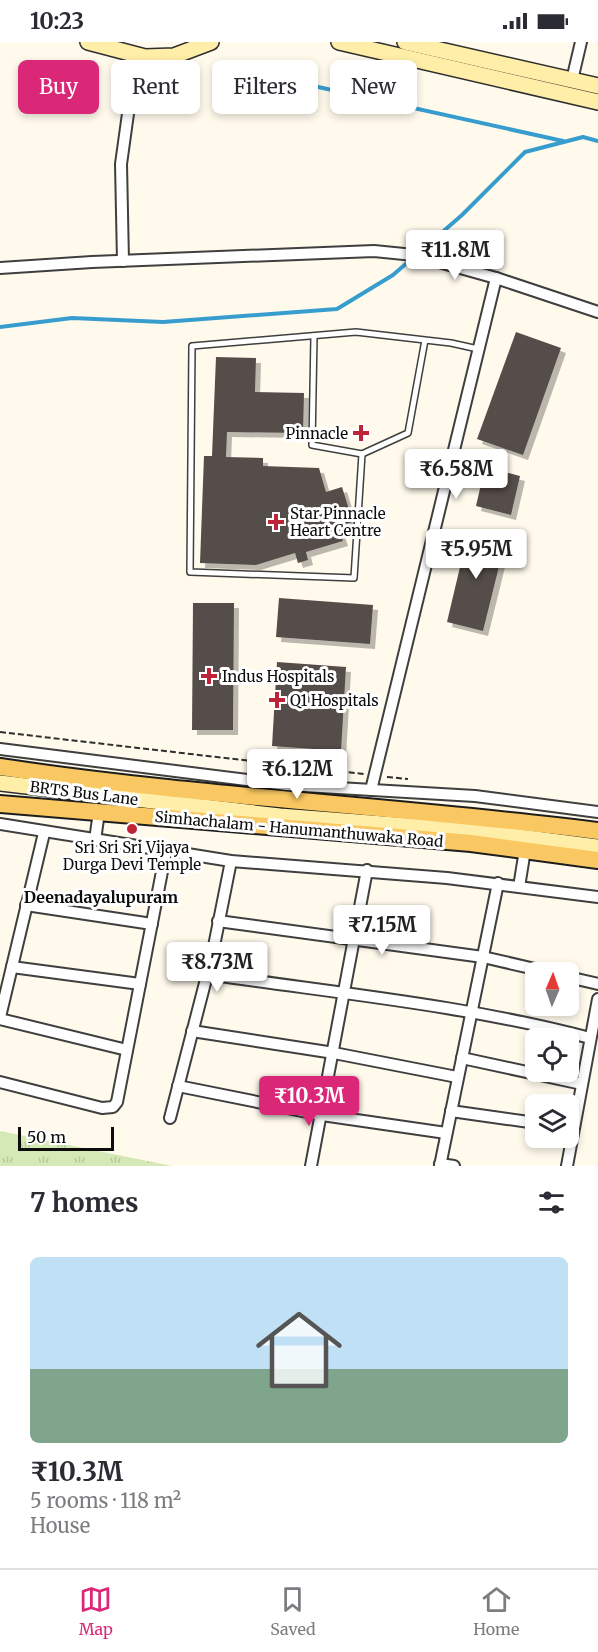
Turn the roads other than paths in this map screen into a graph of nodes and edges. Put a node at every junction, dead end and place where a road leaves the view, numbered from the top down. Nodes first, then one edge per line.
1 (88, 42) edge
2 (211, 42) edge
3 (339, 42) edge
4 (405, 42) edge
5 (581, 42) edge
6 (397, 48) edge
7 (145, 57) junction
8 (572, 80) junction
9 (598, 86) edge
10 (598, 102) edge
11 (123, 261) junction
12 (0, 268) edge
13 (496, 278) junction
14 (598, 312) edge
15 (314, 336) junction
16 (425, 340) junction
17 (478, 349) junction
18 (362, 454) junction
19 (0, 749) edge
20 (0, 767) edge
21 (0, 783) edge
22 (371, 790) junction
23 (0, 804) edge
24 (99, 812) junction
25 (598, 812) edge
26 (0, 824) edge
27 (598, 831) edge
28 (44, 832) junction
29 (95, 840) junction
30 (598, 847) edge
31 (525, 850) junction
32 (166, 851) junction
33 (598, 860) edge
34 (231, 861) junction
35 (367, 870) junction
36 (498, 883) junction
37 (519, 887) junction
38 (598, 897) edge
39 (26, 905) junction
40 (219, 921) junction
41 (152, 924) junction
42 (355, 937) junction
43 (483, 957) junction
44 (12, 967) junction
45 (525, 967) edge
46 (207, 974) junction
47 (579, 980) edge
48 (140, 984) junction
49 (598, 984) edge
50 (345, 994) junction
51 (598, 999) edge
52 (471, 1011) junction
53 (597, 1014) edge
54 (0, 1018) edge
55 (192, 1031) junction
56 (590, 1038) junction
57 (127, 1050) junction
58 (334, 1053) junction
59 (462, 1059) junction
60 (457, 1077) junction
61 (0, 1082) edge
62 (582, 1084) junction
63 (178, 1086) junction
64 (579, 1096) edge
65 (451, 1110) junction
66 (322, 1115) junction
67 (170, 1118) dead end
68 (525, 1121) edge
69 (446, 1134) junction
70 (569, 1148) edge
71 (440, 1165) edge
72 (311, 1166) edge
73 (454, 1166) edge
74 (567, 1166) edge

1 - 7 street
2 - 7 street
3 - 6 street
4 - 8 street
5 - 8 street
6 - 10 street
7 - 11 street
8 - 9 street
11 - 12 street
11 - 13 street
13 - 14 street
13 - 17 street
15 - 16 lane
15 - 18 lane
15 - 18 lane
16 - 17 lane
16 - 18 lane
17 - 22 street
19 - 22 street
20 - 27 main road, Simhachalam - Hanumanthuwaka Road
21 - 30 street, BRTS Bus Lane
22 - 25 street
23 - 24 main road, Simhachalam - Hanumanthuwaka Road
24 - 29 street
24 - 31 main road, Simhachalam - Hanumanthuwaka Road
26 - 28 street
28 - 29 street
28 - 39 street
29 - 32 street
31 - 33 main road, Simhachalam - Hanumanthuwaka Road
31 - 37 street
32 - 34 street
32 - 41 street
34 - 35 street
34 - 40 street
35 - 36 street
35 - 42 street
36 - 37 street
36 - 43 street
37 - 38 street
39 - 41 street
39 - 44 street
40 - 42 street
40 - 46 street
41 - 48 street
42 - 43 street
42 - 50 street
43 - 45 street
43 - 52 street
44 - 48 street
44 - 54 street
46 - 50 street
46 - 55 street
47 - 49 street
48 - 57 street
50 - 52 street
50 - 58 street
51 - 53 street
52 - 56 street
52 - 59 street
53 - 56 street
54 - 57 street
55 - 58 street
55 - 63 street
56 - 62 street
57 - 61 street
58 - 60 street
58 - 66 street
59 - 60 street
59 - 62 street
60 - 65 street
62 - 64 street
63 - 66 street
63 - 67 street
65 - 68 street
65 - 69 street
66 - 69 street
66 - 72 street
69 - 71 street
70 - 74 street
71 - 73 street

